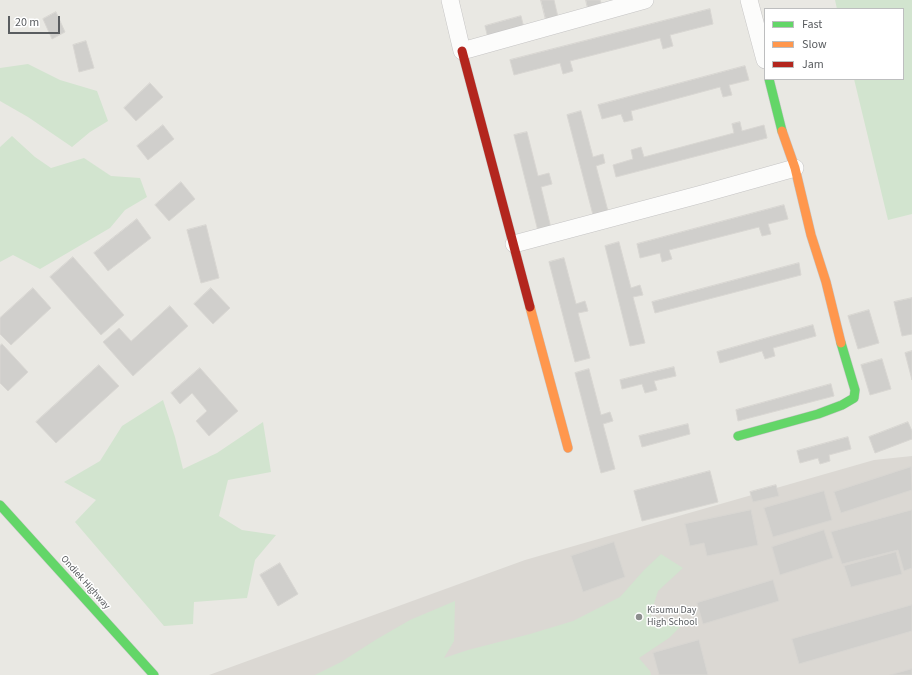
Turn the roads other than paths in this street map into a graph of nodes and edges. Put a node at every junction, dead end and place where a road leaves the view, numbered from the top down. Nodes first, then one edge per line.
1 (450, 0) edge
2 (645, 0) edge
3 (750, 0) edge
4 (462, 51) junction
5 (764, 56) edge
6 (769, 80) edge
7 (795, 168) junction
8 (514, 244) junction
9 (738, 436) dead end
10 (568, 448) dead end
11 (0, 505) edge
12 (154, 675) edge

1 - 4 street
2 - 4 street
3 - 5 street
4 - 8 street
6 - 7 street
7 - 8 street
7 - 9 street
8 - 10 street
11 - 12 street, Ondiek Highway

